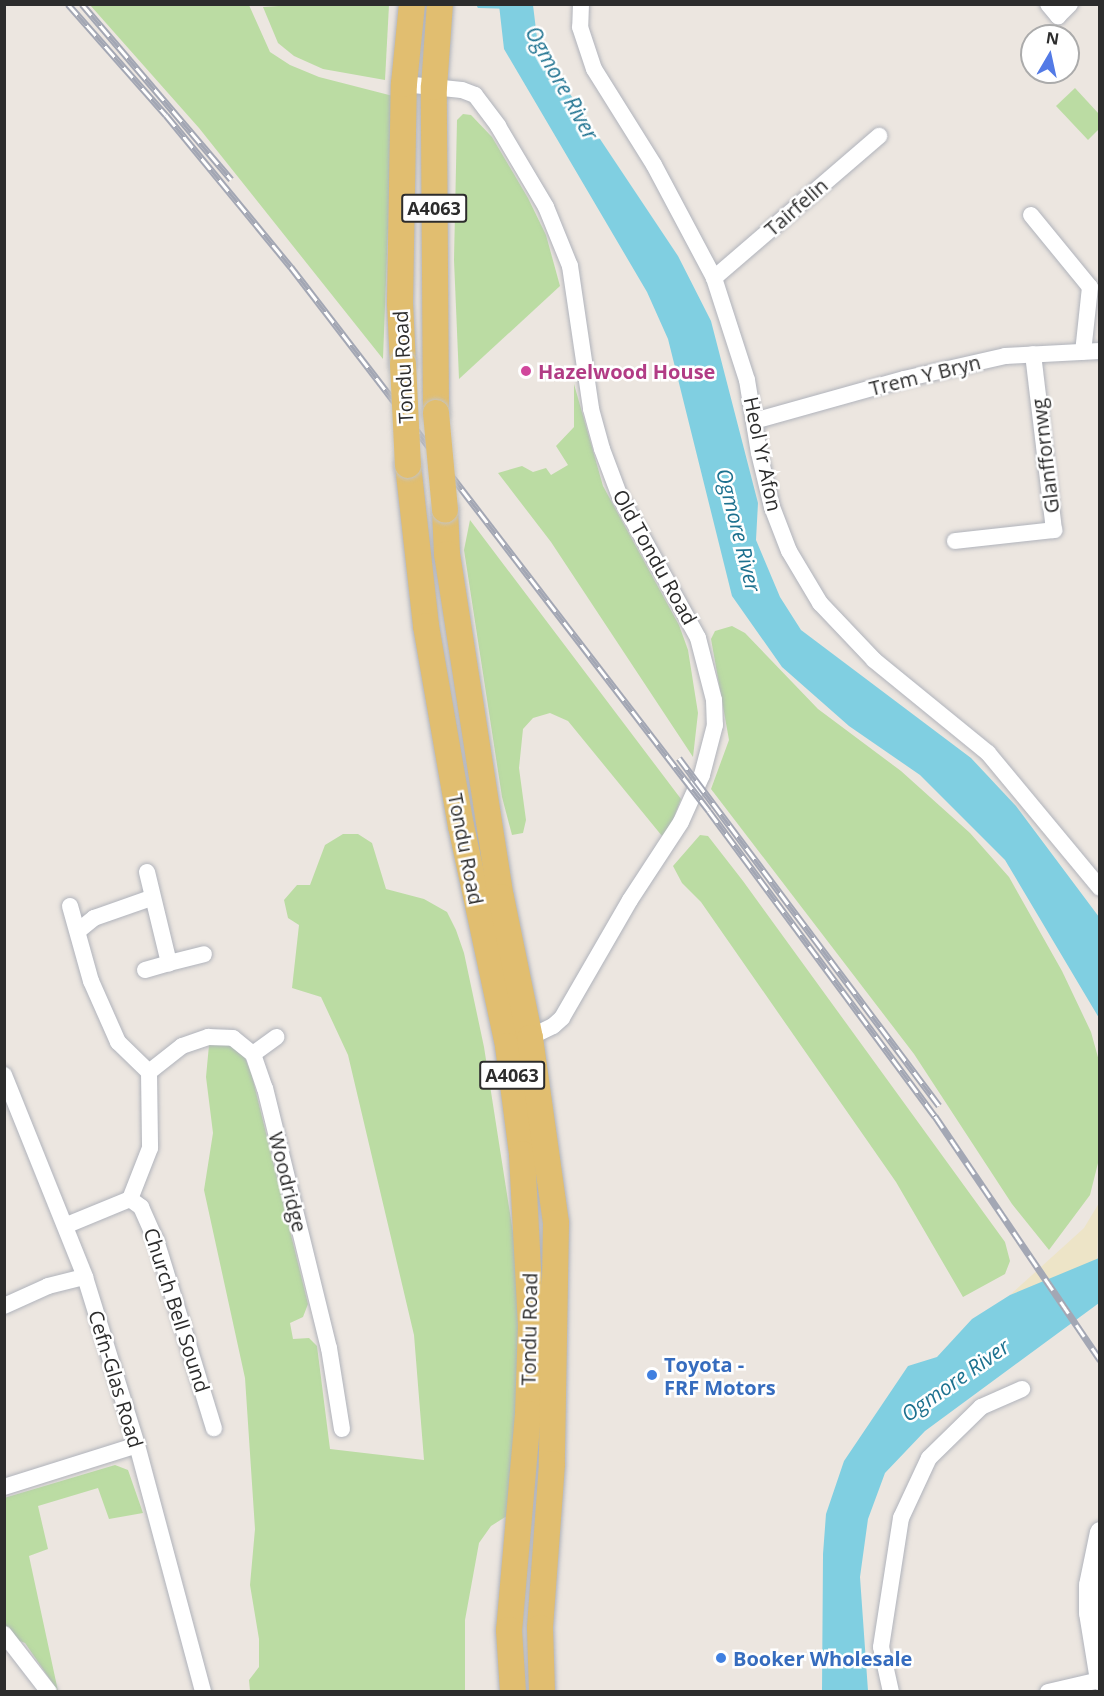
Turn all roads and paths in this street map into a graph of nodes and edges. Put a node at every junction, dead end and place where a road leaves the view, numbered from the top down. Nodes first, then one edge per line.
1 (412, 4) edge
2 (440, 4) edge
3 (581, 4) edge
4 (1048, 4) edge
5 (1070, 4) edge
6 (404, 84) junction
7 (434, 87) junction
8 (879, 136) dead end
9 (1031, 214) dead end
10 (714, 278) junction
11 (1091, 352) edge
12 (1033, 354) junction
13 (754, 421) junction
14 (955, 541) dead end
15 (147, 872) dead end
16 (1100, 888) edge
17 (151, 898) junction
18 (70, 906) dead end
19 (78, 931) junction
20 (204, 954) dead end
21 (169, 963) junction
22 (146, 970) dead end
23 (276, 1037) dead end
24 (519, 1042) junction
25 (253, 1054) junction
26 (149, 1072) junction
27 (4, 1075) edge
28 (130, 1199) junction
29 (67, 1226) junction
30 (86, 1277) junction
31 (4, 1306) edge
32 (1022, 1389) dead end
33 (214, 1428) dead end
34 (342, 1429) dead end
35 (137, 1445) junction
36 (4, 1487) edge
37 (1100, 1532) edge
38 (4, 1634) edge
39 (1100, 1680) edge
40 (49, 1692) edge
41 (203, 1692) edge
42 (513, 1692) edge
43 (542, 1692) edge
44 (891, 1692) edge
45 (1048, 1692) edge

1 - 6 main road, Tondu Road / A4063
2 - 7 main road, Tondu Road / A4063
3 - 10 street, Heol Yr Afon
4 - 5 street
6 - 7 street, Old Tondu Road
6 - 24 main road, Tondu Road / A4063, bridge
7 - 24 main road, Tondu Road / A4063, bridge
7 - 24 street, Old Tondu Road
8 - 10 street, Tairfelin
9 - 11 street
10 - 13 street, Heol Yr Afon
11 - 12 street, Trem Y Bryn
12 - 13 street, Trem Y Bryn
12 - 14 street, Glanffornwg
13 - 16 street, Heol Yr Afon
15 - 17 street
17 - 19 street
17 - 21 street
18 - 19 street
19 - 26 street
20 - 21 street
21 - 22 street
23 - 25 street
24 - 42 main road, Tondu Road / A4063
24 - 43 main road, Tondu Road / A4063
25 - 26 street
25 - 34 street, Woodridge
26 - 28 street
27 - 29 street, Cefn-Glas Road
28 - 29 street
28 - 33 street, Church Bell Sound
29 - 30 street, Cefn-Glas Road
30 - 31 street
30 - 35 street, Cefn-Glas Road
32 - 44 street
35 - 36 street
35 - 41 street, Cefn-Glas Road
37 - 39 street
38 - 40 street
39 - 45 street

